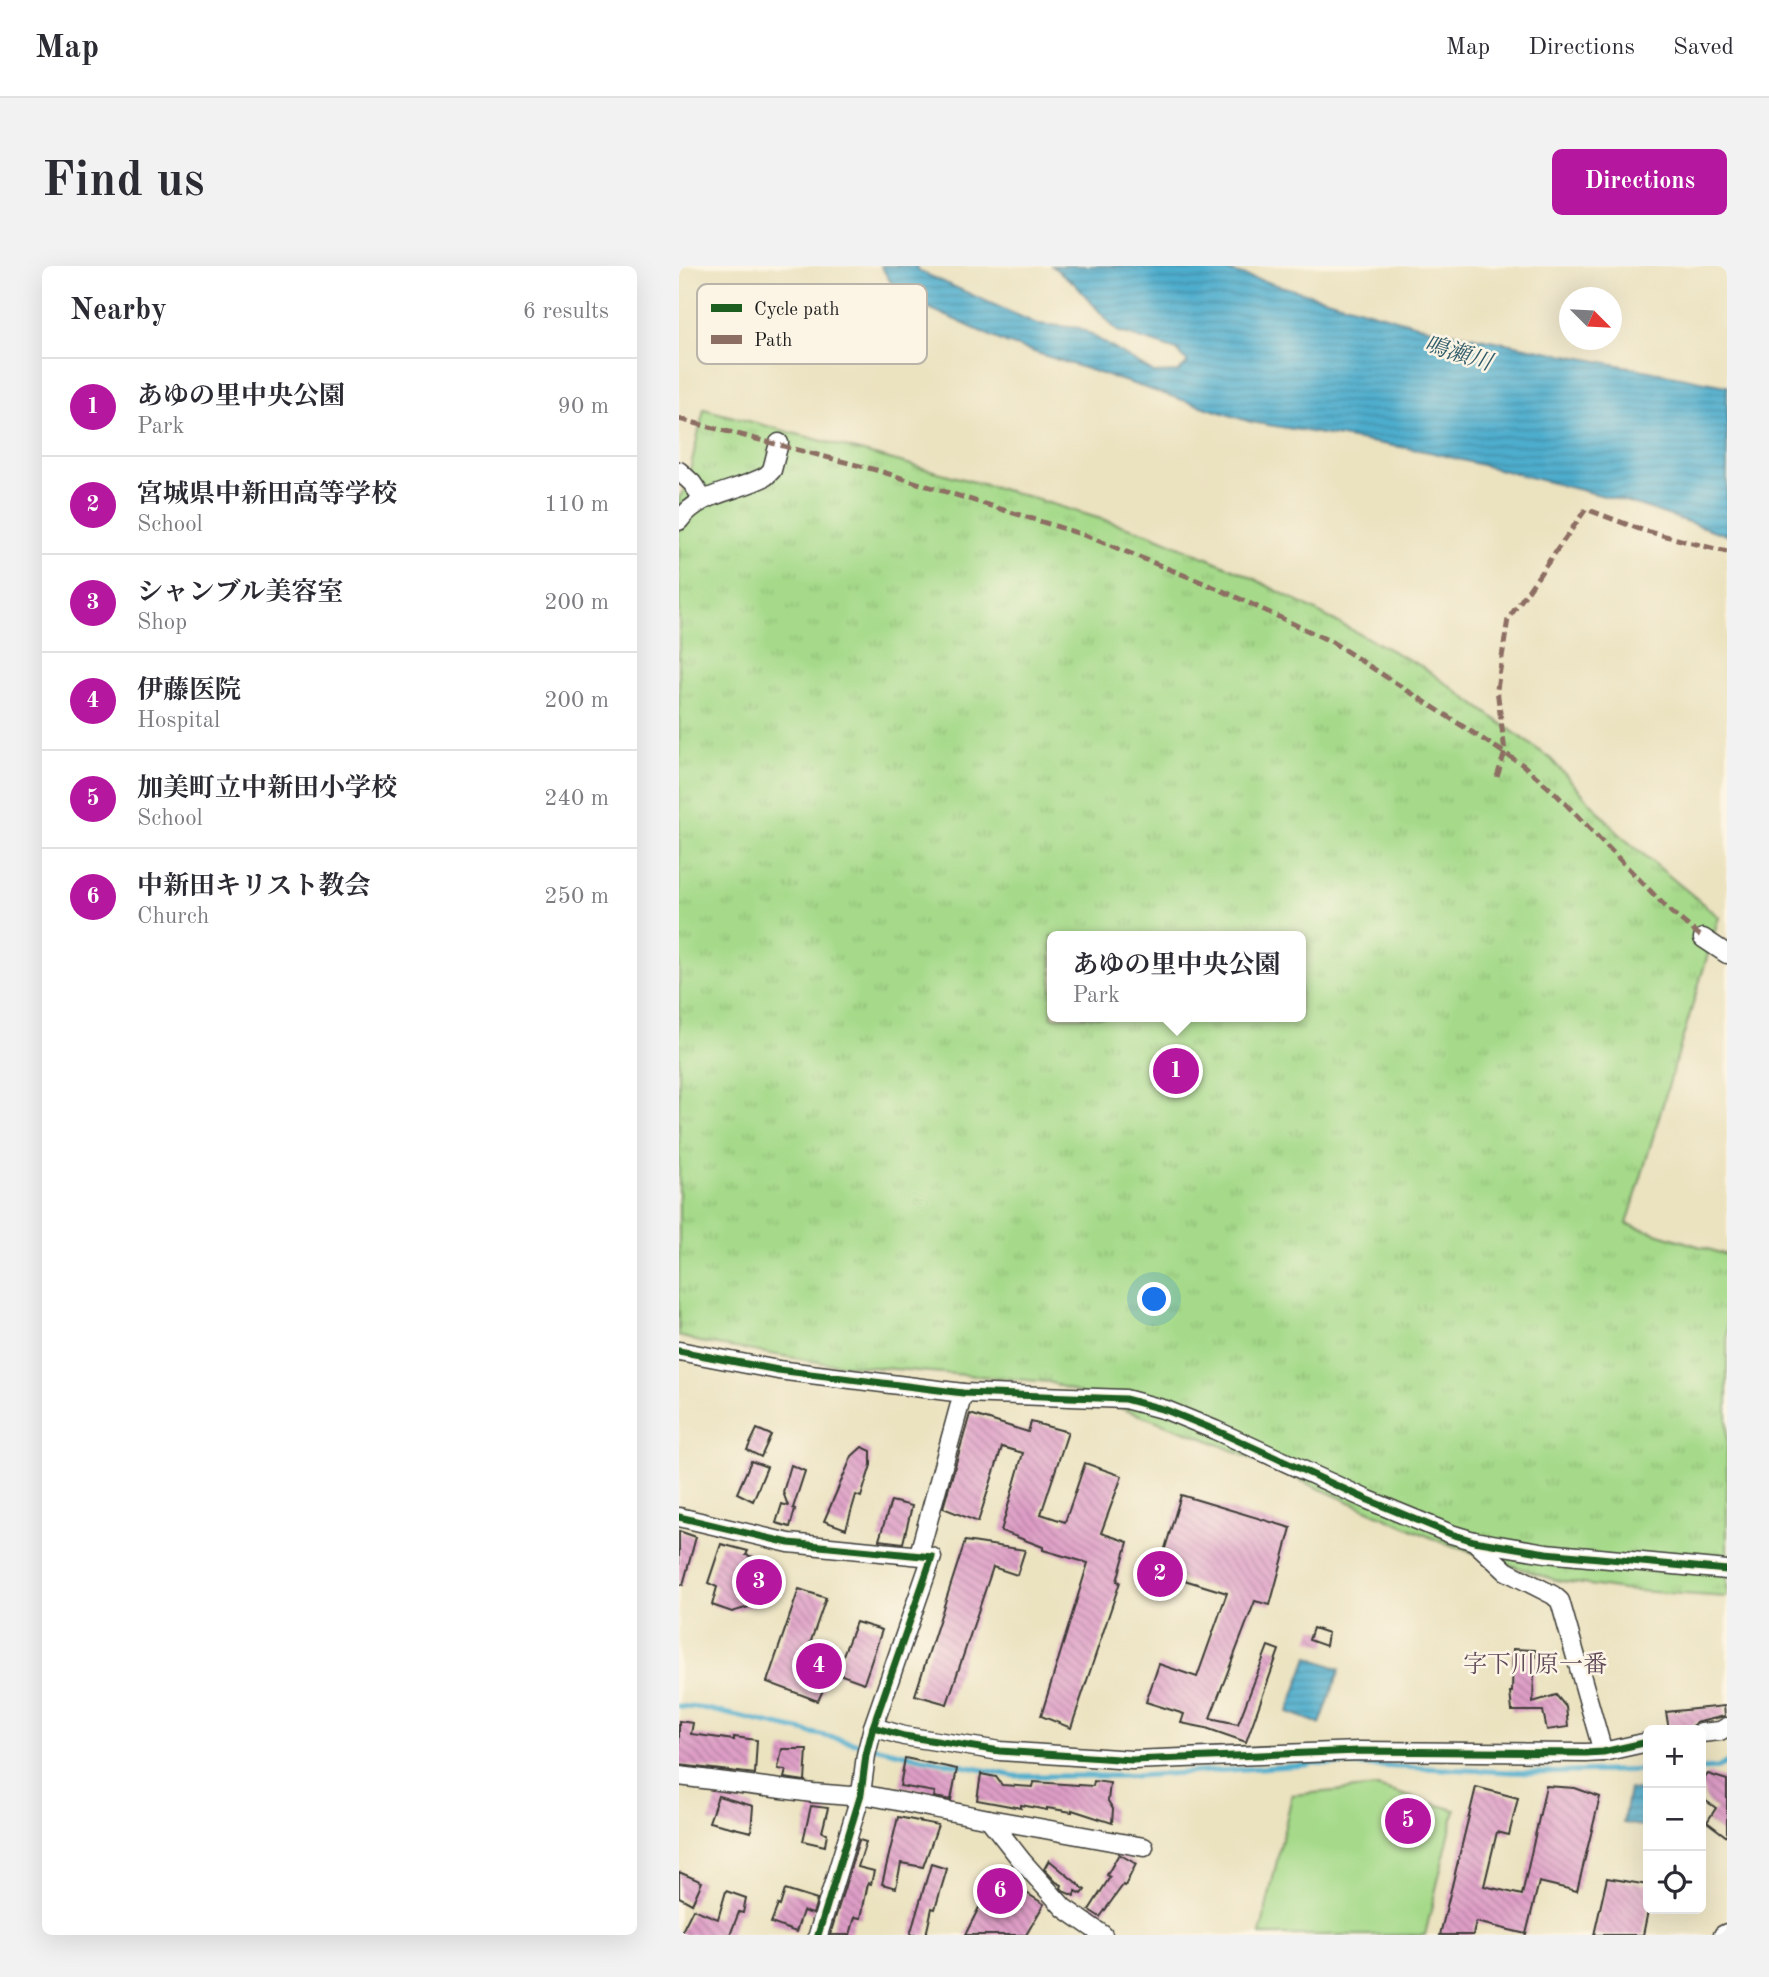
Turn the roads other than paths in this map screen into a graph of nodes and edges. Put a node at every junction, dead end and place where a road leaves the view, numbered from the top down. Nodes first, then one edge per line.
1 (779, 443) dead end
2 (679, 471) edge
3 (703, 499) junction
4 (679, 521) edge
5 (1703, 938) dead end
6 (1727, 954) edge
7 (679, 1350) edge
8 (963, 1393) junction
9 (679, 1517) edge
10 (1474, 1541) junction
11 (919, 1554) junction
12 (1727, 1570) edge
13 (872, 1730) junction
14 (1706, 1733) edge
15 (1725, 1734) edge
16 (1643, 1743) edge
17 (1603, 1752) junction
18 (679, 1776) edge
19 (861, 1794) junction
20 (989, 1819) junction
21 (1144, 1847) dead end
22 (818, 1935) edge
23 (1103, 1935) edge

1 - 3 street
2 - 3 street
3 - 4 street
5 - 6 street
7 - 8 street
8 - 10 street
8 - 11 street
9 - 11 street
10 - 12 street
10 - 17 street
11 - 13 street
13 - 17 street
13 - 19 street
14 - 15 street
16 - 17 street
18 - 19 street
19 - 20 street
19 - 22 street
20 - 21 street
20 - 23 street

